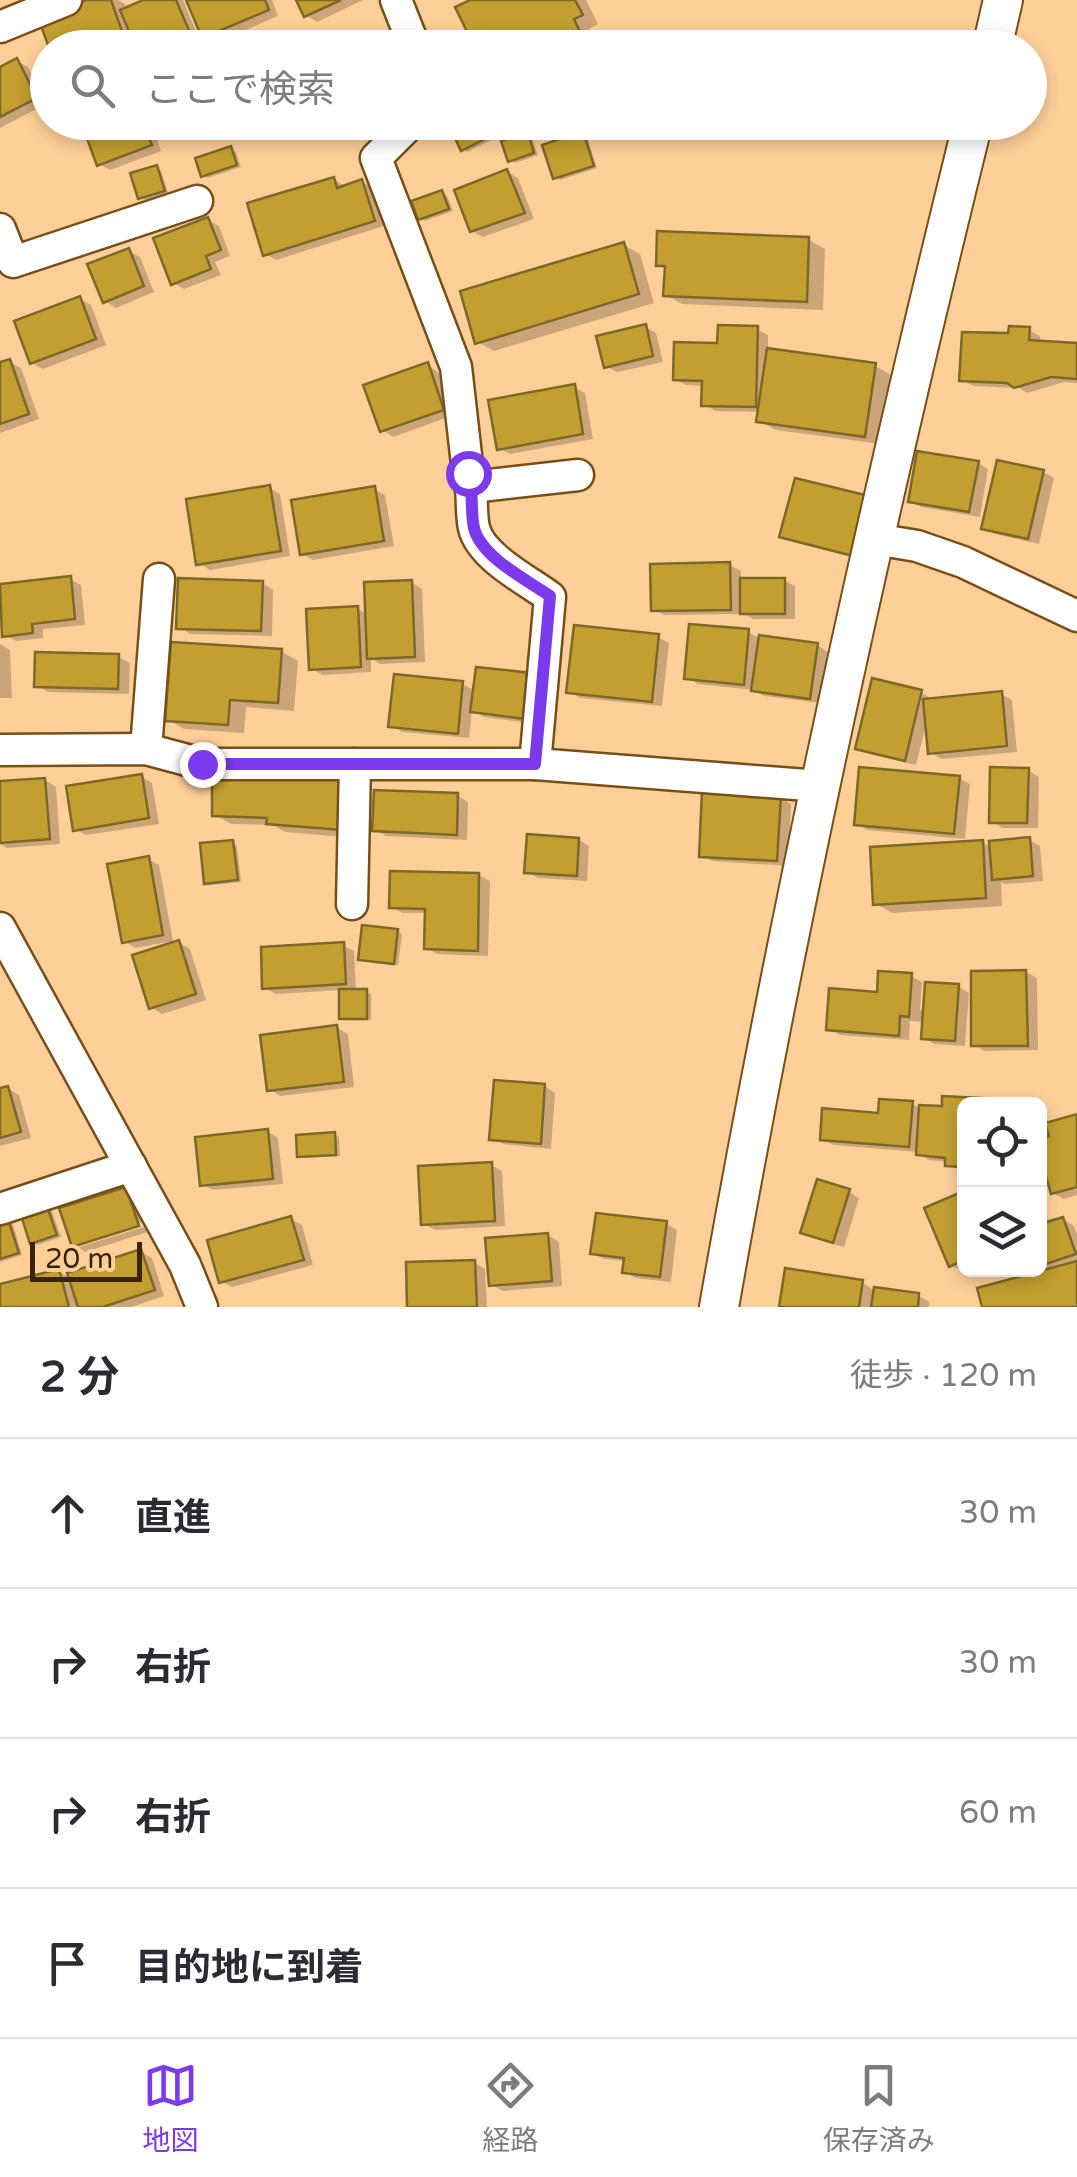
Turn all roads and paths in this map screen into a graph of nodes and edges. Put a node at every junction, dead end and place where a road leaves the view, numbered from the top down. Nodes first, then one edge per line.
1 (66, 0) edge
2 (396, 0) edge
3 (1003, 0) edge
4 (0, 27) edge
5 (408, 30) edge
6 (996, 30) edge
7 (394, 140) edge
8 (969, 140) edge
9 (197, 201) dead end
10 (0, 229) edge
11 (578, 475) dead end
12 (472, 487) junction
13 (875, 538) junction
14 (160, 579) dead end
15 (1077, 616) edge
16 (146, 749) junction
17 (0, 750) edge
18 (355, 764) junction
19 (535, 764) junction
20 (820, 786) junction
21 (352, 904) dead end
22 (0, 928) edge
23 (131, 1166) junction
24 (0, 1209) edge
25 (202, 1307) edge
26 (719, 1307) edge

1 - 4 street
2 - 5 street
3 - 6 street
7 - 12 street
8 - 13 street
9 - 10 street
11 - 12 street
12 - 19 street
13 - 15 street
13 - 20 street
14 - 16 street
16 - 17 street
16 - 18 street
18 - 19 street
18 - 21 street
19 - 20 street
20 - 26 street
22 - 23 street
23 - 24 street
23 - 25 street

